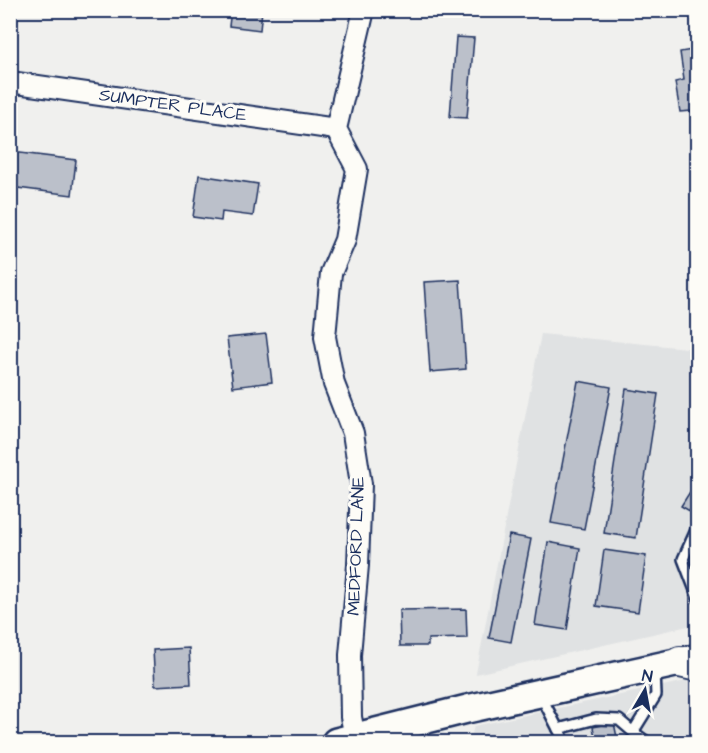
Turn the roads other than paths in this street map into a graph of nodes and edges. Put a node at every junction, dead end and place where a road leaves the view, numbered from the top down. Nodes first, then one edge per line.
1 (363, 10) edge
2 (10, 82) edge
3 (336, 129) junction
4 (696, 530) edge
5 (698, 598) edge
6 (682, 663) edge
7 (539, 693) junction
8 (558, 729) junction
9 (633, 732) junction
10 (345, 740) edge
11 (565, 742) edge
12 (647, 742) edge

1 - 3 street
2 - 3 street, SUMPTER PLACE
3 - 10 street, MEDFORD LANE
4 - 5 lane
6 - 7 street
6 - 9 lane
7 - 8 lane
7 - 10 street
8 - 9 lane
8 - 11 lane
9 - 12 lane

